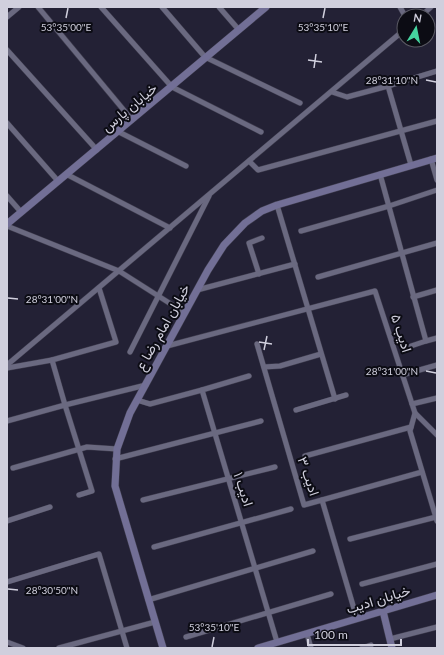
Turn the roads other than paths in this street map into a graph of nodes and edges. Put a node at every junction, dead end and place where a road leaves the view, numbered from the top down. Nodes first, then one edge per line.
1 (38, 7) edge
2 (101, 7) edge
3 (162, 7) edge
4 (219, 7) edge
5 (266, 7) edge
6 (17, 8) edge
7 (7, 18) edge
8 (239, 30) junction
9 (396, 37) edge
10 (7, 50) edge
11 (205, 57) junction
12 (437, 71) edge
13 (388, 86) junction
14 (172, 87) junction
15 (332, 92) junction
16 (300, 103) dead end
17 (132, 120) junction
18 (437, 121) edge
19 (7, 123) edge
20 (119, 132) junction
21 (261, 132) dead end
22 (401, 132) junction
23 (97, 150) junction
24 (434, 158) edge
25 (249, 161) junction
26 (411, 165) junction
27 (186, 166) dead end
28 (66, 174) junction
29 (380, 174) junction
30 (437, 180) edge
31 (58, 181) junction
32 (437, 190) edge
33 (211, 194) junction
34 (7, 196) edge
35 (277, 205) junction
36 (389, 206) junction
37 (21, 212) junction
38 (7, 225) edge
39 (170, 228) junction
40 (301, 231) dead end
41 (262, 238) dead end
42 (437, 243) edge
43 (402, 253) junction
44 (295, 264) junction
45 (119, 271) junction
46 (259, 274) junction
47 (318, 277) dead end
48 (99, 288) junction
49 (197, 290) junction
50 (437, 290) edge
51 (159, 295) junction
52 (414, 297) junction
53 (308, 309) junction
54 (185, 312) junction
55 (437, 338) edge
56 (426, 341) junction
57 (257, 344) dead end
58 (167, 346) junction
59 (410, 346) dead end
60 (130, 352) dead end
61 (322, 354) junction
62 (52, 360) junction
63 (437, 365) edge
64 (7, 367) edge
65 (264, 367) junction
66 (402, 375) junction
67 (249, 376) dead end
68 (146, 385) junction
69 (202, 390) junction
70 (346, 395) dead end
71 (437, 398) edge
72 (335, 399) junction
73 (137, 400) junction
74 (412, 404) junction
75 (65, 405) junction
76 (296, 410) dead end
77 (415, 412) junction
78 (7, 421) edge
79 (261, 421) dead end
80 (411, 427) junction
81 (215, 434) junction
82 (437, 434) edge
83 (116, 449) junction
84 (78, 450) junction
85 (305, 456) dead end
86 (115, 460) junction
87 (276, 467) dead end
88 (13, 468) dead end
89 (422, 472) junction
90 (227, 478) junction
91 (79, 495) dead end
92 (143, 500) dead end
93 (322, 500) junction
94 (50, 507) dead end
95 (291, 509) dead end
96 (436, 519) edge
97 (7, 521) edge
98 (242, 523) junction
99 (350, 539) dead end
100 (154, 547) dead end
101 (313, 551) dead end
102 (437, 564) edge
103 (256, 568) junction
104 (7, 582) edge
105 (362, 584) dead end
106 (331, 594) dead end
107 (437, 596) edge
108 (148, 600) junction
109 (383, 611) junction
110 (269, 613) junction
111 (357, 619) junction
112 (155, 622) junction
113 (437, 627) edge
114 (122, 632) junction
115 (307, 634) junction
116 (186, 637) dead end
117 (390, 639) junction
118 (7, 642) edge
119 (277, 642) junction
120 (371, 646) dead end
121 (23, 648) edge
122 (59, 648) edge
123 (127, 648) edge
124 (163, 648) edge
125 (258, 648) edge
126 (311, 648) edge
127 (362, 648) edge
128 (392, 648) edge

1 - 17 street
2 - 14 street
3 - 11 street
4 - 8 street
5 - 8 main road, خیابان پارس
6 - 7 street
8 - 11 main road, خیابان پارس
9 - 15 street
10 - 23 street
11 - 14 main road, خیابان پارس
11 - 16 street
12 - 13 street
13 - 15 street
13 - 22 street
14 - 17 main road, خیابان پارس
14 - 21 street
15 - 25 street
17 - 20 main road, خیابان پارس
18 - 22 street
19 - 31 street
20 - 23 main road, خیابان پارس
20 - 27 street
22 - 25 street
22 - 26 street
23 - 28 main road, خیابان پارس
24 - 26 main road, خیابان امام رضا ع
24 - 30 street
25 - 33 street
26 - 29 main road, خیابان امام رضا ع
28 - 31 main road, خیابان پارس
28 - 39 street
29 - 35 main road, خیابان امام رضا ع
29 - 36 street
31 - 37 main road, خیابان پارس
32 - 36 street
33 - 39 street
33 - 51 street
34 - 37 street
35 - 44 street
35 - 49 main road, خیابان امام رضا ع
36 - 40 street
36 - 43 street
37 - 38 main road, خیابان پارس
38 - 45 street
39 - 45 street
41 - 46 street
42 - 43 street
43 - 47 street
43 - 52 street
44 - 46 street
44 - 53 street
45 - 48 street
45 - 51 street
46 - 49 street
48 - 62 street
48 - 64 street
49 - 54 main road, خیابان امام رضا ع
50 - 52 street
51 - 54 street
51 - 60 street
52 - 56 street
53 - 58 street
53 - 61 street
53 - 66 street, ادیب ۵
54 - 58 main road, خیابان امام رضا ع
55 - 56 street
56 - 59 street
57 - 65 street, ادیب ۳
58 - 68 main road, خیابان امام رضا ع
61 - 65 street
61 - 72 street
62 - 64 street
62 - 75 street
63 - 66 street
65 - 93 street, ادیب ۳
66 - 74 street, ادیب ۵
67 - 69 street
68 - 73 main road, خیابان امام رضا ع
68 - 75 street
69 - 73 street
69 - 81 street, ادیب ۱
70 - 72 street
71 - 74 street
72 - 76 street
73 - 83 main road, خیابان امام رضا ع
74 - 77 street, ادیب ۵
75 - 78 street
75 - 84 street
77 - 80 street
77 - 82 street
79 - 81 street
80 - 85 street
80 - 89 street
81 - 86 street
81 - 90 street, ادیب ۱
83 - 84 street
83 - 86 main road, خیابان امام رضا ع
84 - 88 street
84 - 91 street
86 - 108 main road, خیابان امام رضا ع
87 - 90 street
89 - 93 street
89 - 96 street
90 - 92 street
90 - 98 street, ادیب ۱
93 - 111 street, ادیب ۳
94 - 97 street
95 - 98 street
96 - 99 street
98 - 100 street
98 - 103 street, ادیب ۱
101 - 103 street
102 - 105 street
103 - 108 street
103 - 110 street, ادیب ۱
104 - 114 street
106 - 110 street
107 - 109 main road, خیابان ادیب
108 - 112 main road, خیابان امام رضا ع
109 - 111 main road, خیابان ادیب
109 - 117 main road
110 - 116 street
110 - 119 street, ادیب ۱
111 - 115 main road, خیابان ادیب
112 - 114 street
112 - 124 main road, خیابان امام رضا ع
113 - 117 street
114 - 122 street
114 - 123 street
115 - 119 main road, خیابان ادیب
115 - 126 street
117 - 128 main road
118 - 121 street
119 - 125 main road, خیابان ادیب
120 - 127 street

